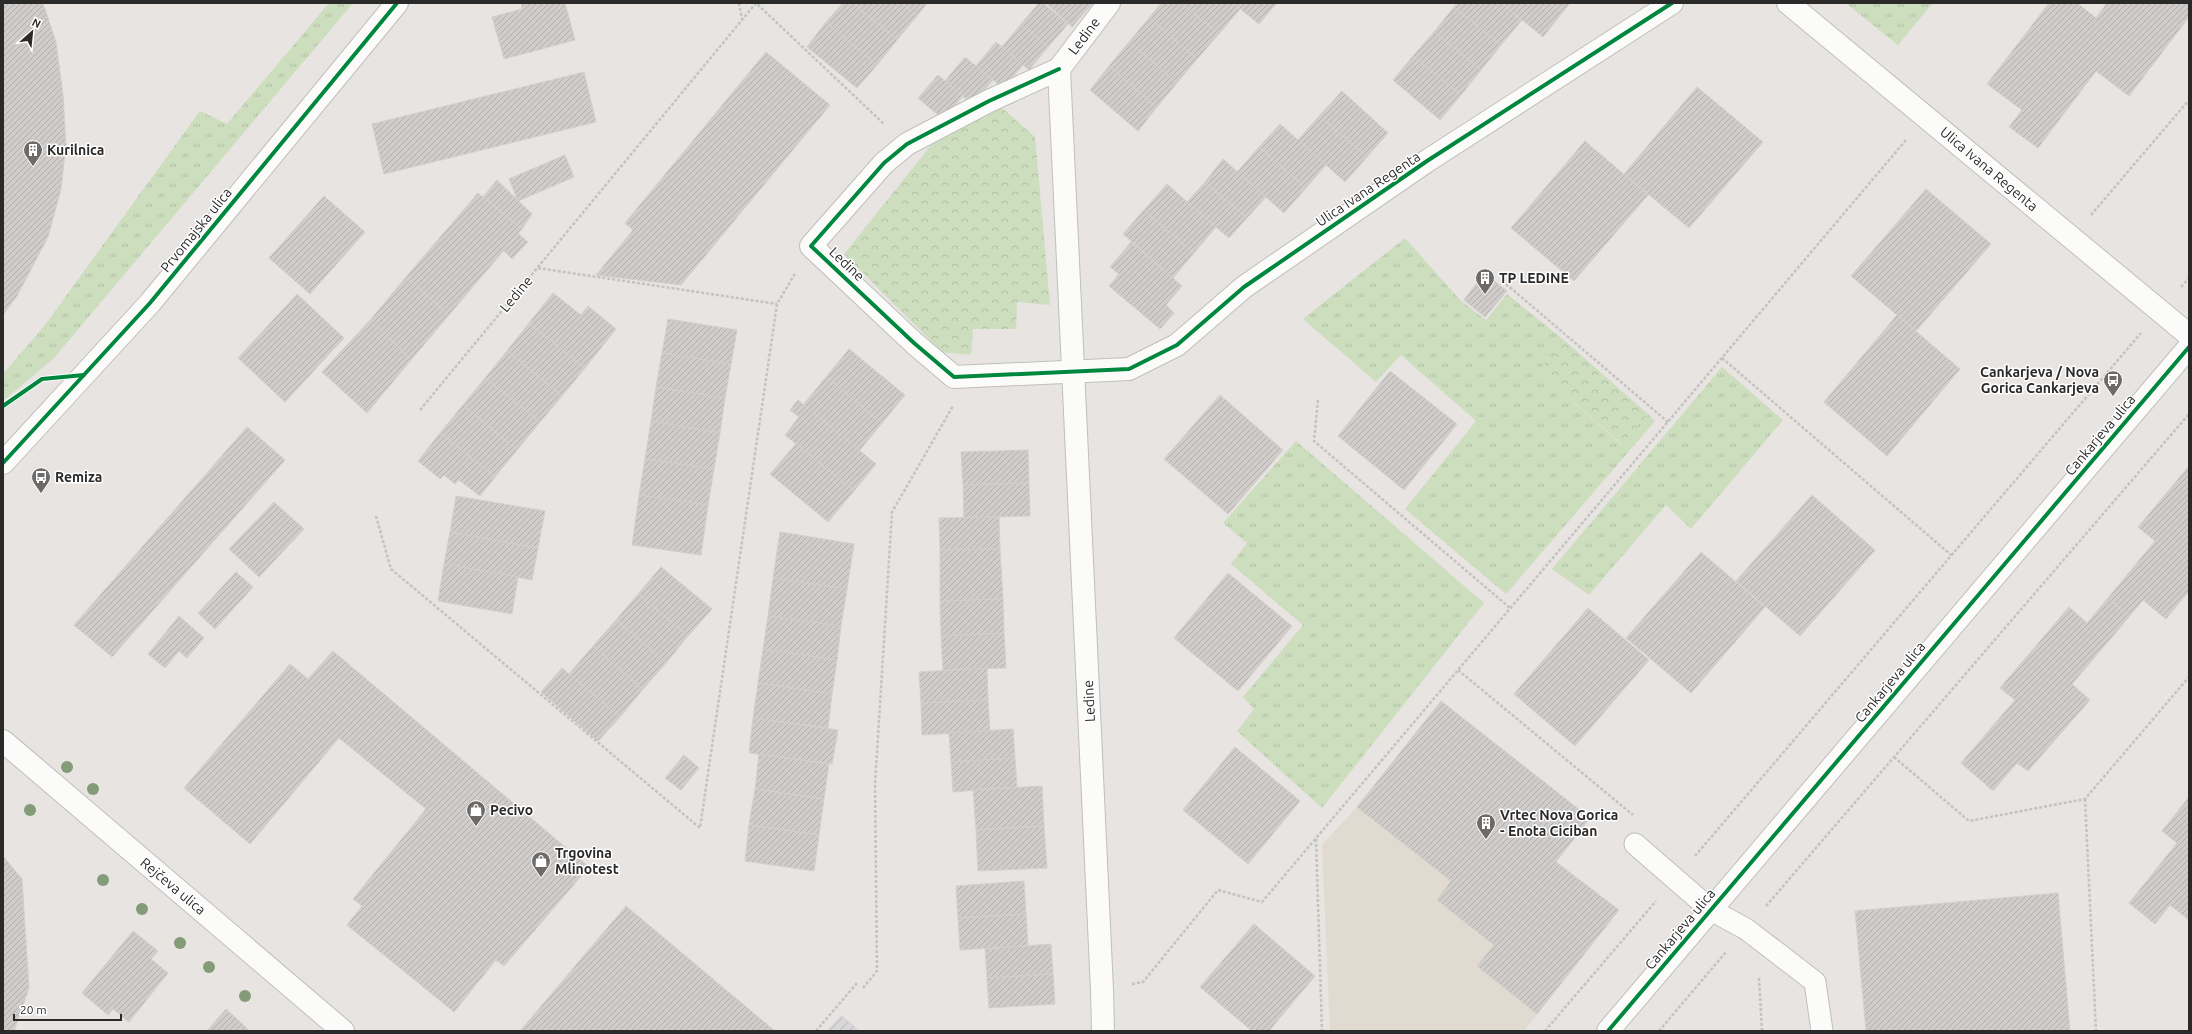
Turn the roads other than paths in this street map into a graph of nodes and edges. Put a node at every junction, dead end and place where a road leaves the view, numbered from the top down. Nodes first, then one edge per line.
1 (397, 3) edge
2 (1109, 3) edge
3 (1672, 3) edge
4 (1788, 3) edge
5 (1059, 69) junction
6 (2189, 335) edge
7 (2189, 347) edge
8 (1074, 372) junction
9 (3, 463) edge
10 (3, 741) edge
11 (1635, 844) dead end
12 (1711, 910) junction
13 (343, 1031) edge
14 (1103, 1031) edge
15 (1608, 1031) edge
16 (1822, 1031) edge

1 - 9 street, Prvomajska ulica
2 - 5 street, Ledine
3 - 8 street, Ulica Ivana Regenta
4 - 6 street, Ulica Ivana Regenta
5 - 8 street, Ledine
5 - 8 street, Ledine
7 - 12 street, Cankarjeva ulica
8 - 14 street, Ledine
10 - 13 street, Rejčeva ulica
11 - 12 lane
12 - 15 street, Cankarjeva ulica
12 - 16 lane, Cankarjeva ulica

